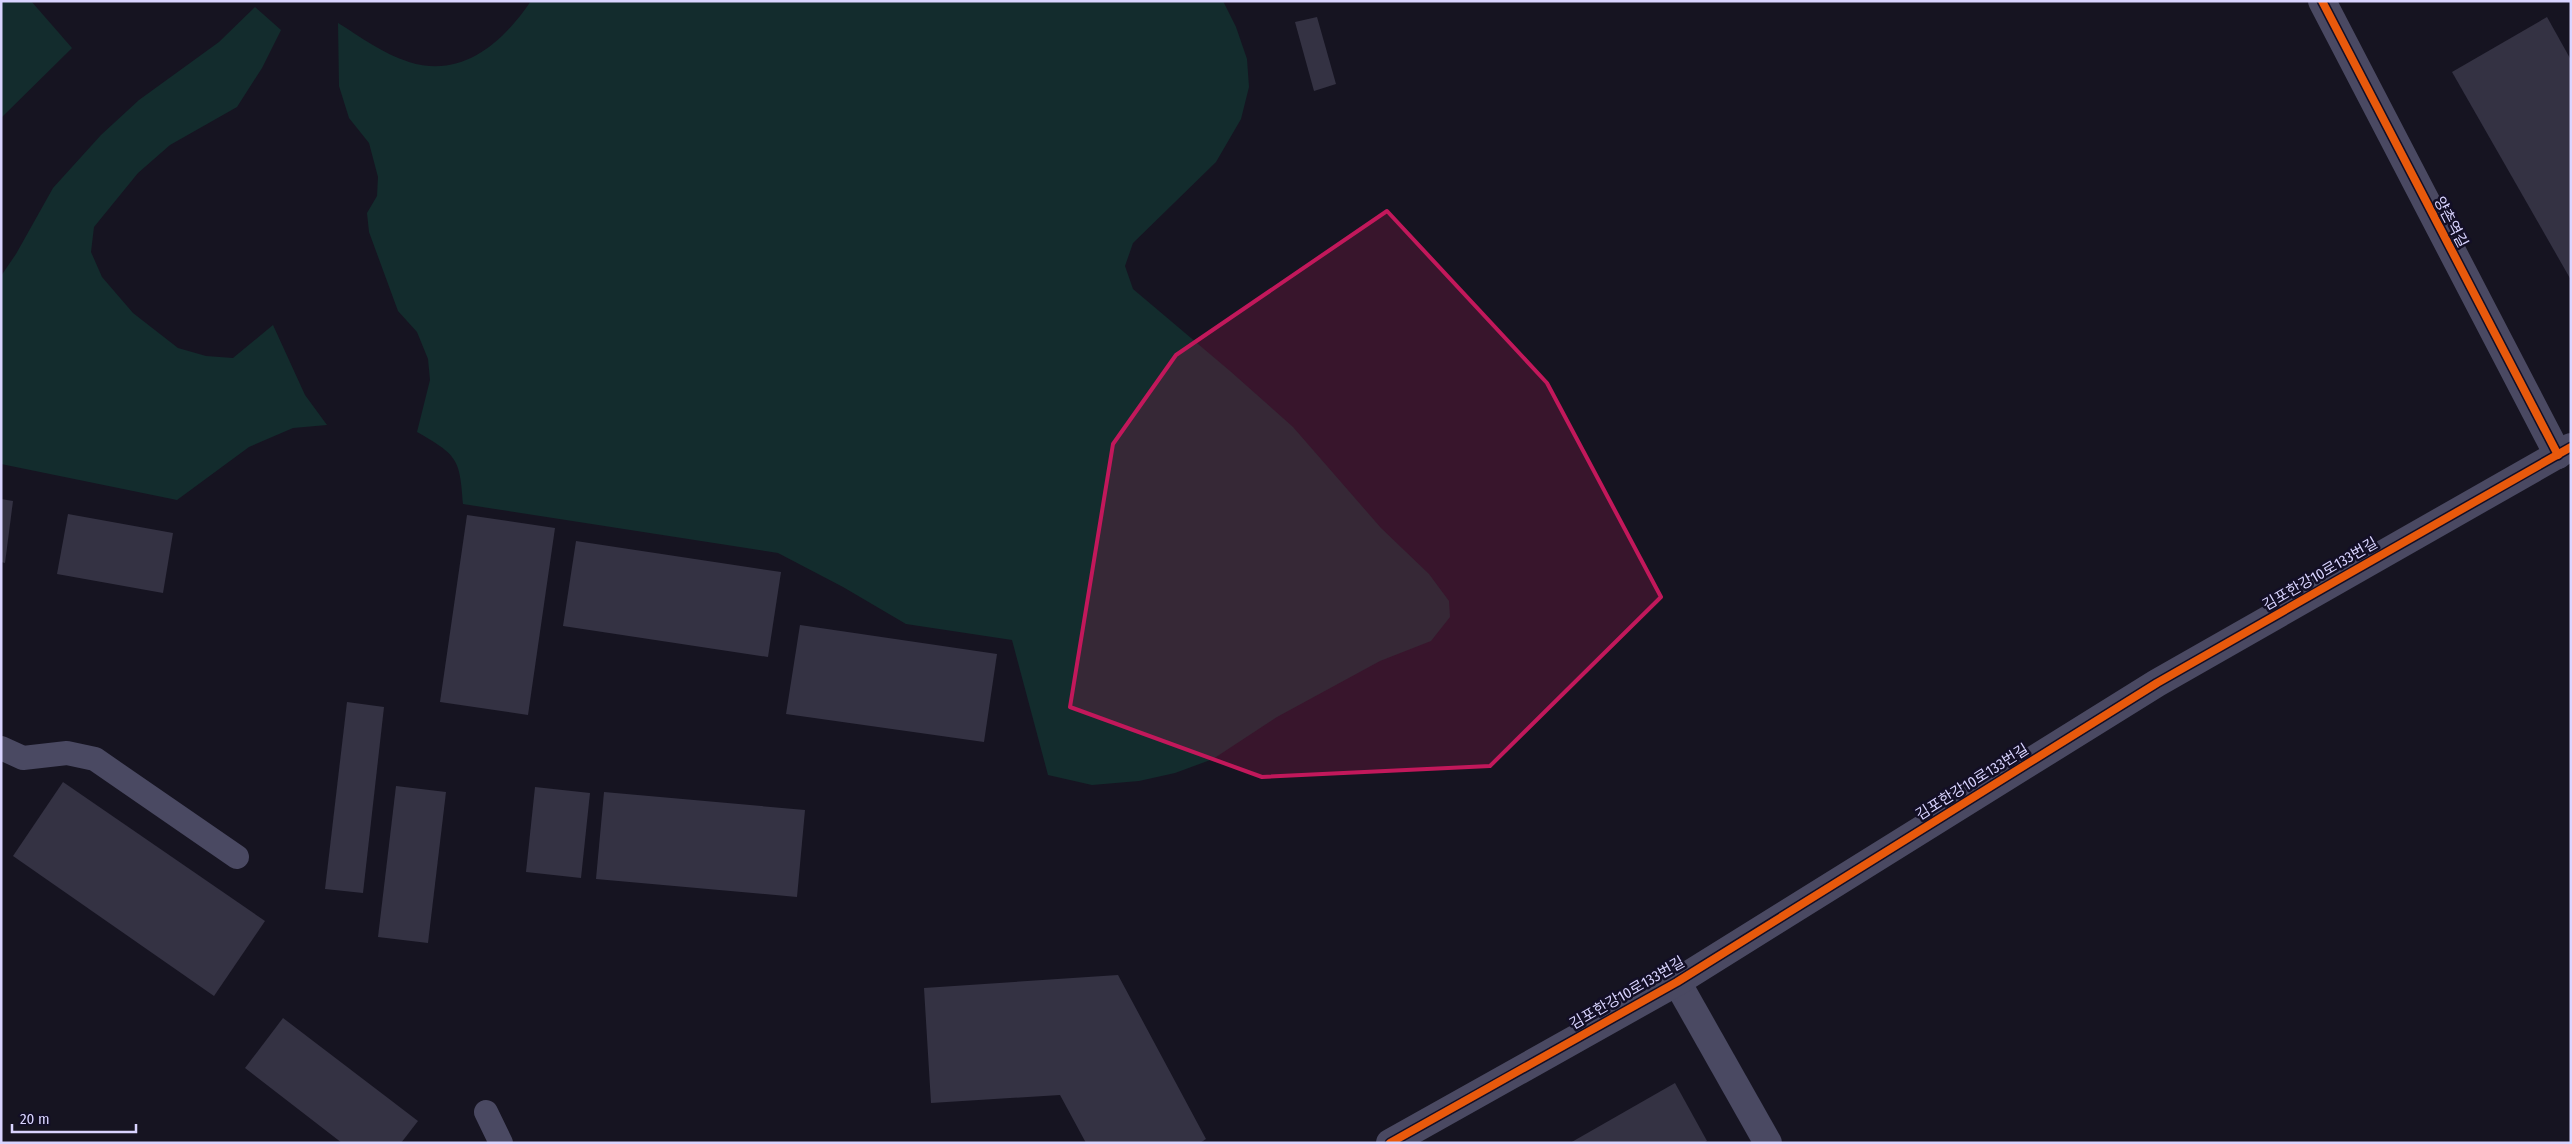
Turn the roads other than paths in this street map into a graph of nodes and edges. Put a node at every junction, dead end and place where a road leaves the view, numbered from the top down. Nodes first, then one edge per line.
1 (2322, 1) edge
2 (2564, 451) edge
3 (1, 748) edge
4 (237, 857) dead end
5 (1677, 982) junction
6 (486, 1112) dead end
7 (501, 1143) edge
8 (1390, 1143) edge
9 (1768, 1143) edge

1 - 2 street, 양촌역길
2 - 5 street, 김포한강10로133번길
3 - 4 lane
5 - 8 street, 김포한강10로133번길
5 - 9 street
6 - 7 lane

